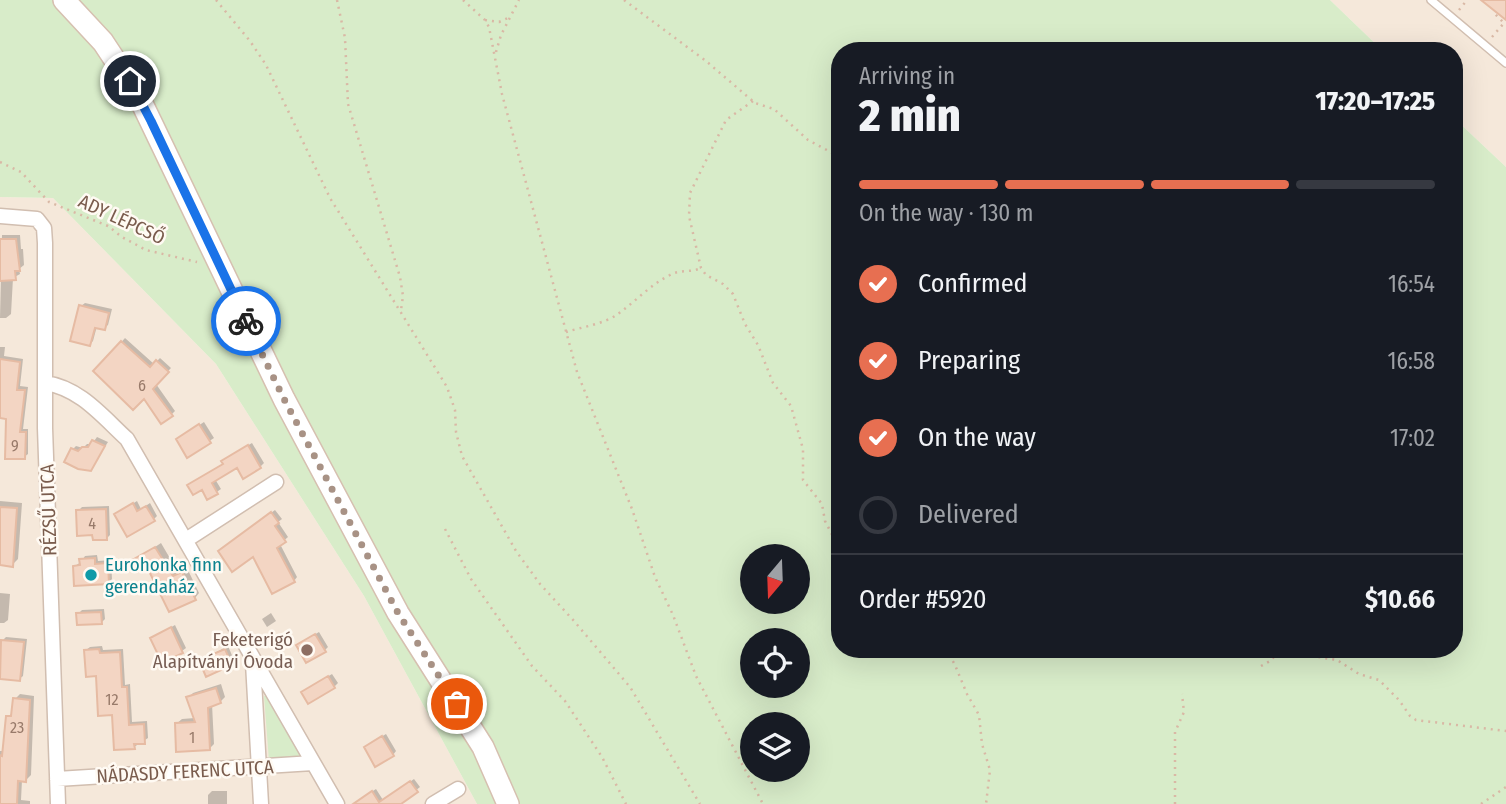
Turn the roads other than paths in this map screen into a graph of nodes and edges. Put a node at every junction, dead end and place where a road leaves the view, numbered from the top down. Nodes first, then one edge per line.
1 (64, 0) edge
2 (1431, 0) edge
3 (1506, 63) edge
4 (0, 216) edge
5 (45, 383) junction
6 (276, 482) dead end
7 (186, 540) junction
8 (253, 658) junction
9 (313, 763) junction
10 (259, 767) junction
11 (57, 779) junction
12 (458, 789) dead end
13 (58, 804) edge
14 (261, 804) edge
15 (337, 804) edge
16 (433, 804) edge
17 (508, 804) edge

1 - 17 street
2 - 3 lane
4 - 5 street, RÉZSŰ UTCA
5 - 7 street
5 - 11 street, RÉZSŰ UTCA
6 - 7 street
7 - 8 street
8 - 9 street
8 - 10 street
9 - 10 street, NÁDASDY FERENC UTCA
9 - 15 street
10 - 11 street, NÁDASDY FERENC UTCA
10 - 14 street
11 - 13 street, RÉZSŰ UTCA
12 - 16 street

